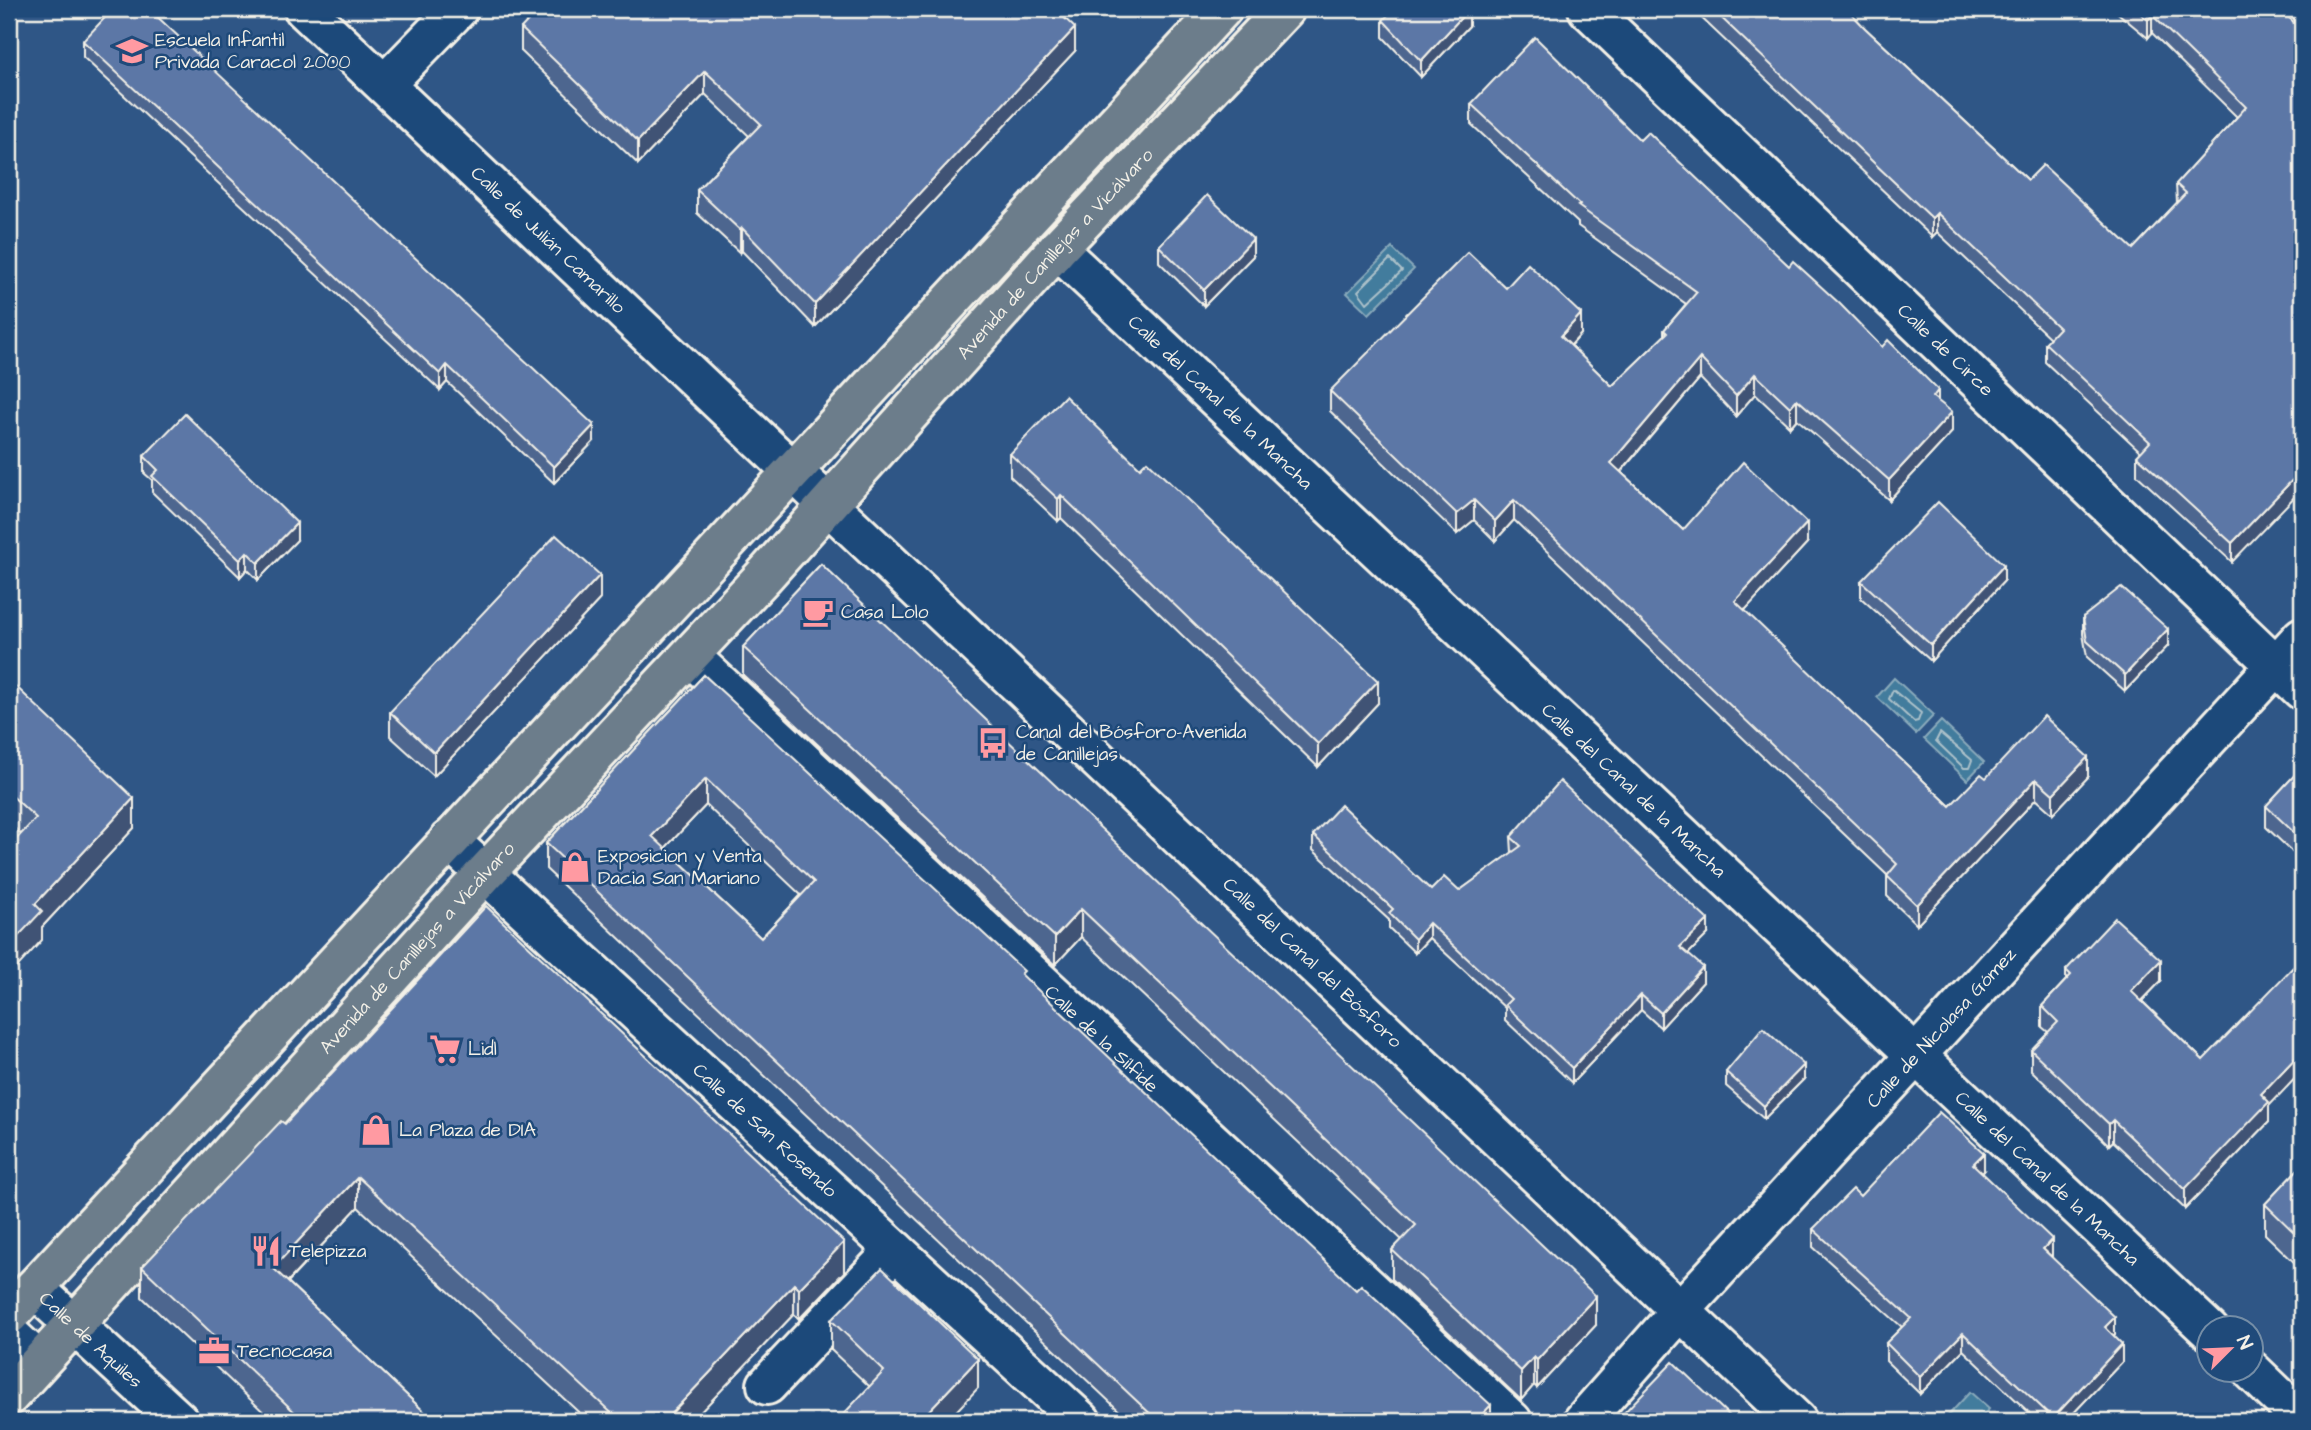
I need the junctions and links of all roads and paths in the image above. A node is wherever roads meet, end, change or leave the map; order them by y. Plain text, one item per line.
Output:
1 (304, 9) edge
2 (458, 9) edge
3 (1222, 9) edge
4 (1285, 9) edge
5 (1588, 9) edge
6 (385, 84) junction
7 (1057, 249) junction
8 (793, 468) junction
9 (829, 504) junction
10 (2302, 637) edge
11 (690, 656) junction
12 (2290, 678) edge
13 (449, 840) junction
14 (486, 872) junction
15 (1918, 1055) junction
16 (895, 1250) junction
17 (34, 1288) junction
18 (1679, 1312) junction
19 (9, 1315) edge
20 (2196, 1318) edge
21 (74, 1326) junction
22 (9, 1334) edge
23 (40, 1363) junction
24 (2266, 1384) edge
25 (767, 1385) dead end
26 (9, 1396) edge
27 (2302, 1419) edge
28 (179, 1421) edge
29 (1081, 1421) edge
30 (1512, 1421) edge
31 (1583, 1421) edge
32 (1797, 1421) edge

1 - 6 street, Calle de Julián Camarillo
2 - 6 street
3 - 8 main road
4 - 7 main road, Avenida de Canillejas a Vicálvaro
5 - 12 street, Calle de Circe
6 - 8 street, Calle de Julián Camarillo
7 - 9 main road, Avenida de Canillejas a Vicálvaro
7 - 15 street, Calle del Canal de la Mancha
8 - 9 street
8 - 13 main road
9 - 11 main road, Avenida de Canillejas a Vicálvaro
9 - 18 street, Calle del Canal del Bósforo
10 - 12 street, Calle de Nicolasa Gómez
11 - 14 main road, Avenida de Canillejas a Vicálvaro
11 - 30 street, Calle de la Sílfide
12 - 15 street, Calle de Nicolasa Gómez
13 - 14 street, Calle de San Rosendo
13 - 17 main road
14 - 16 street, Calle de San Rosendo
14 - 21 main road, Avenida de Canillejas a Vicálvaro
15 - 18 street, Calle de Nicolasa Gómez
15 - 20 street, Calle del Canal de la Mancha
16 - 25 street
16 - 29 street, Calle de San Rosendo
17 - 19 main road
17 - 21 street, Calle de Aquiles
18 - 31 street, Calle de Nicolasa Gómez
18 - 32 street, Calle del Canal del Bósforo
21 - 23 main road, Avenida de Canillejas a Vicálvaro
21 - 28 street, Calle de Aquiles
22 - 23 street
23 - 26 main road, Avenida de Canillejas a Vicálvaro
24 - 27 street

